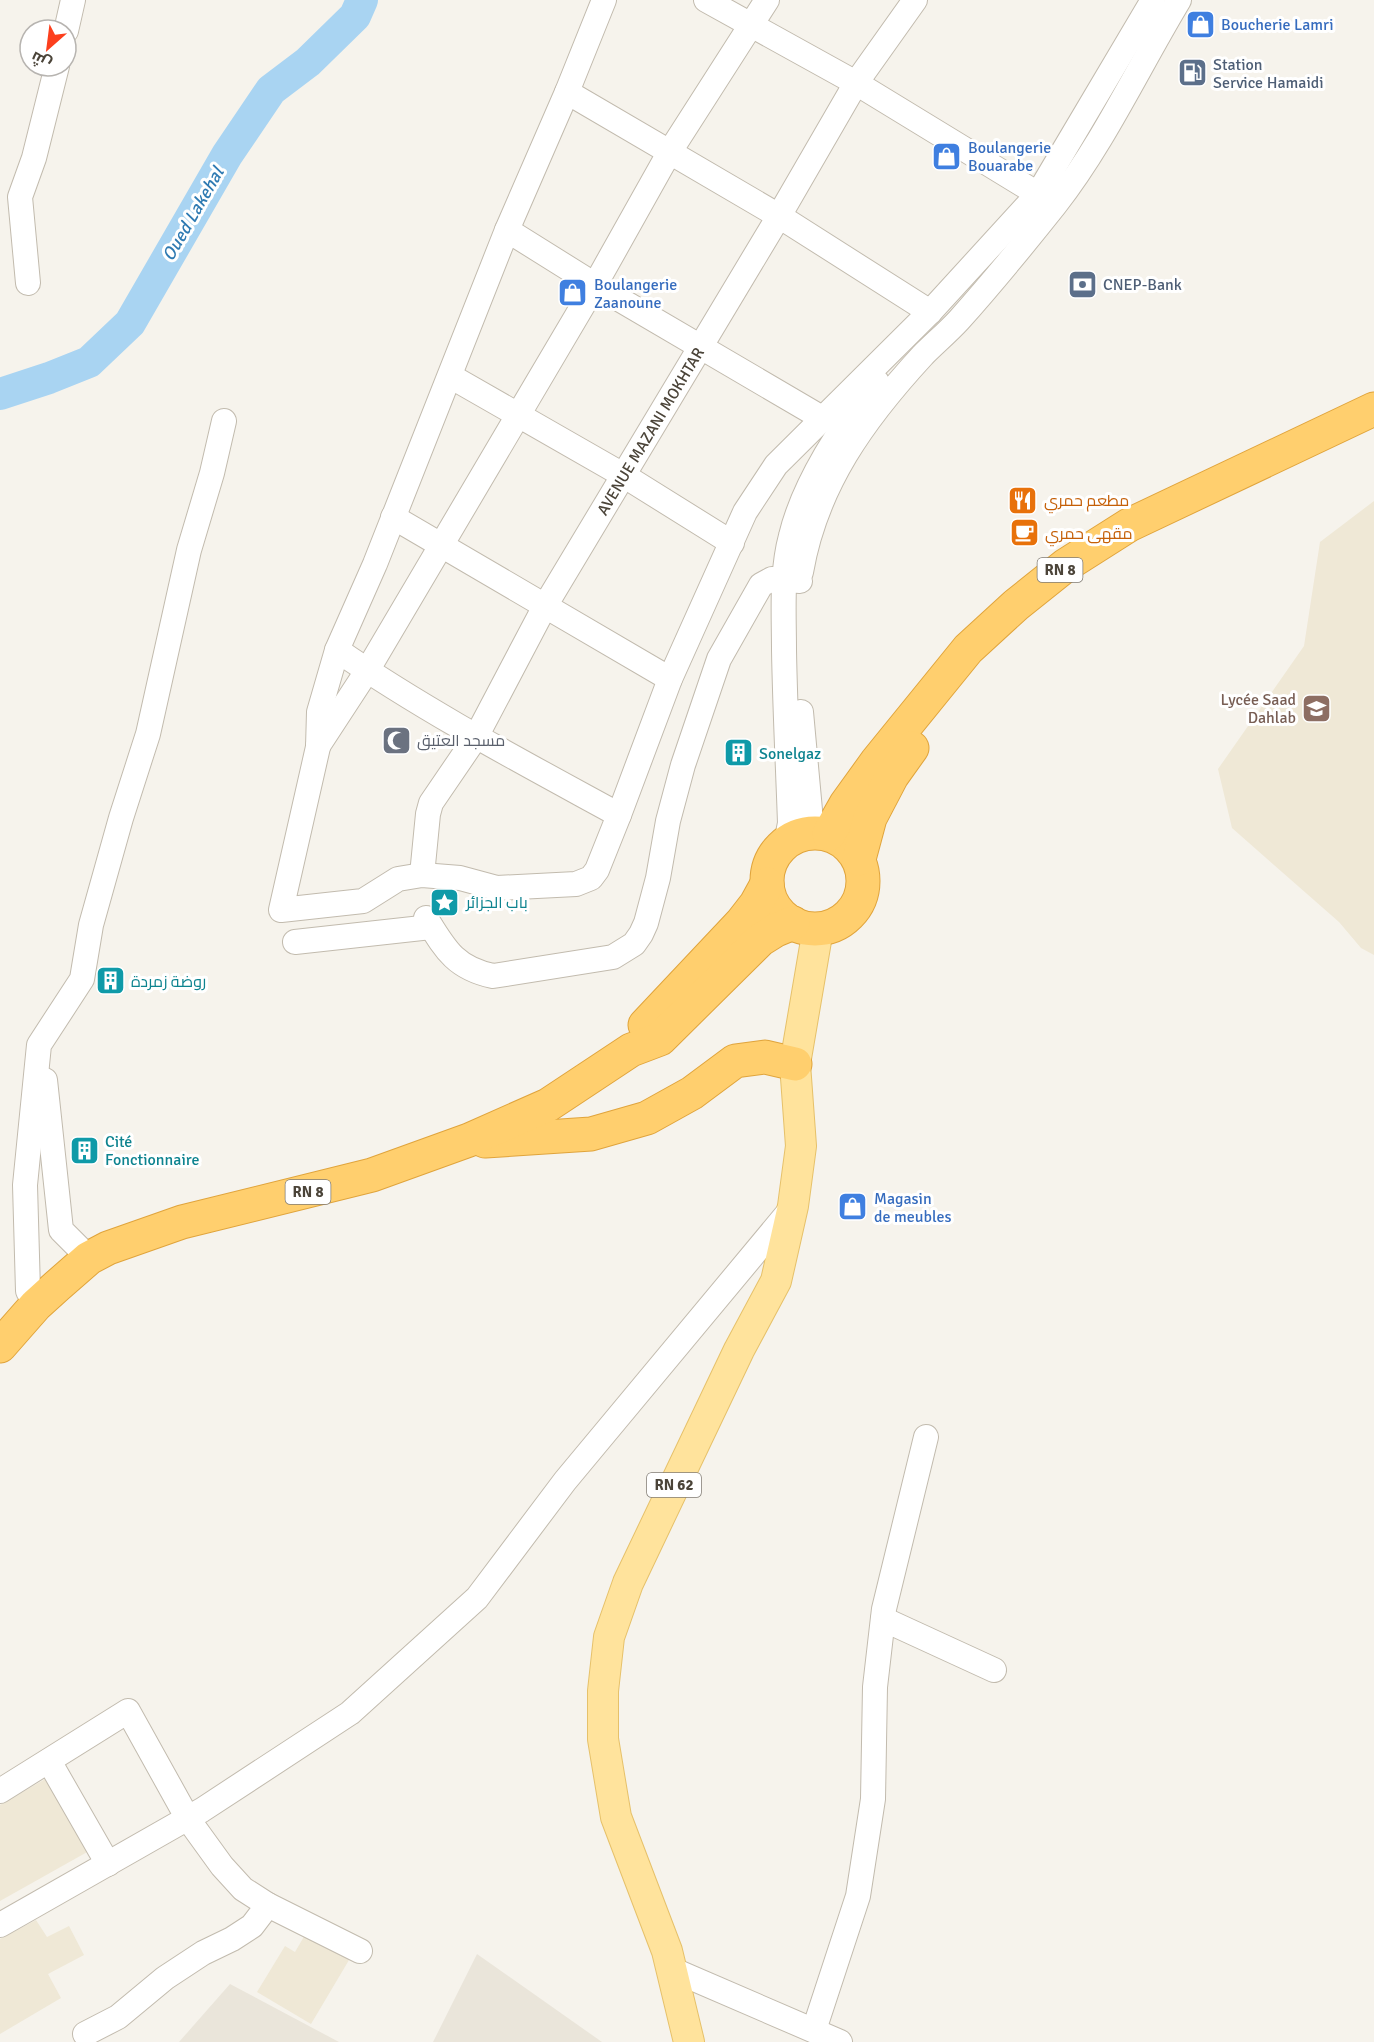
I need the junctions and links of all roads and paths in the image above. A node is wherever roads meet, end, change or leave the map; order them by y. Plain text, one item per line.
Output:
1 (73, 0) edge
2 (604, 0) edge
3 (706, 0) edge
4 (767, 0) edge
5 (915, 0) edge
6 (1153, 0) edge
7 (1179, 0) edge
8 (69, 18) edge
9 (750, 26) junction
10 (54, 78) edge
11 (856, 83) junction
12 (567, 92) junction
13 (669, 153) junction
14 (1047, 199) junction
15 (779, 216) junction
16 (507, 230) junction
17 (28, 283) dead end
18 (595, 285) junction
19 (930, 312) junction
20 (701, 348) junction
21 (450, 376) junction
22 (1374, 409) edge
23 (518, 416) junction
24 (822, 418) junction
25 (224, 421) dead end
26 (1374, 433) edge
27 (623, 475) junction
28 (393, 517) junction
29 (732, 543) junction
30 (441, 546) junction
31 (792, 579) junction
32 (545, 606) junction
33 (337, 650) junction
34 (367, 671) junction
35 (670, 679) junction
36 (476, 737) junction
37 (318, 747) junction
38 (619, 815) junction
39 (824, 833) junction
40 (786, 843) junction
41 (859, 859) junction
42 (422, 875) junction
43 (767, 884) junction
44 (806, 926) junction
45 (295, 942) dead end
46 (39, 1045) junction
47 (631, 1050) junction
48 (795, 1064) junction
49 (469, 1140) junction
50 (793, 1206) junction
51 (89, 1258) junction
52 (47, 1295) junction
53 (0, 1346) edge
54 (926, 1437) dead end
55 (883, 1619) junction
56 (993, 1670) dead end
57 (49, 1761) junction
58 (0, 1791) edge
59 (188, 1819) junction
60 (108, 1864) junction
61 (268, 1905) junction
62 (0, 1925) edge
63 (360, 1951) dead end
64 (671, 1969) junction
65 (814, 2030) junction
66 (85, 2034) dead end
67 (689, 2042) edge
68 (840, 2042) edge

1 - 8 street
2 - 12 street
3 - 9 street
4 - 9 street
5 - 11 street, AVENUE MAZANI MOKHTAR
6 - 14 street
7 - 14 street
9 - 11 street
9 - 13 street
10 - 17 street
11 - 14 street
11 - 15 street, AVENUE MAZANI MOKHTAR
12 - 13 street
12 - 16 street
13 - 15 street
13 - 18 street
14 - 19 street
14 - 31 street
15 - 19 street
15 - 20 street, AVENUE MAZANI MOKHTAR
16 - 18 street
16 - 21 street
18 - 20 street
18 - 23 street
19 - 24 street
20 - 24 street
20 - 27 street, AVENUE MAZANI MOKHTAR
21 - 23 street
21 - 28 street
22 - 39 highway, RN 8
23 - 27 street
23 - 30 street
24 - 29 street
25 - 46 street
26 - 41 highway, RN 8
27 - 29 street
27 - 32 street, AVENUE MAZANI MOKHTAR
28 - 30 street
28 - 33 street
29 - 35 street
30 - 32 street
30 - 34 street
31 - 39 street
31 - 40 street
31 - 45 street
32 - 35 street
32 - 36 street, AVENUE MAZANI MOKHTAR
33 - 34 street
33 - 37 street
34 - 36 street
34 - 37 street
35 - 38 street
36 - 38 street
36 - 42 street, AVENUE MAZANI MOKHTAR
37 - 42 street
38 - 42 street
39 - 40 highway
39 - 41 highway
40 - 43 highway
41 - 44 highway
43 - 44 highway
43 - 47 highway, RN 8
44 - 47 highway, RN 8
44 - 48 main road, RN 62
46 - 51 street
46 - 52 street
47 - 49 highway, RN 8
48 - 49 highway
48 - 50 main road, RN 62
49 - 51 highway, RN 8
50 - 59 street
50 - 64 main road, RN 62
51 - 52 highway, RN 8
52 - 53 highway, RN 8
54 - 55 street
55 - 56 street
55 - 65 street
57 - 58 street
57 - 59 street
57 - 60 street
59 - 60 street
59 - 61 street
60 - 62 street
61 - 63 street
61 - 66 street
64 - 65 street
64 - 67 main road, RN 62
65 - 68 street

